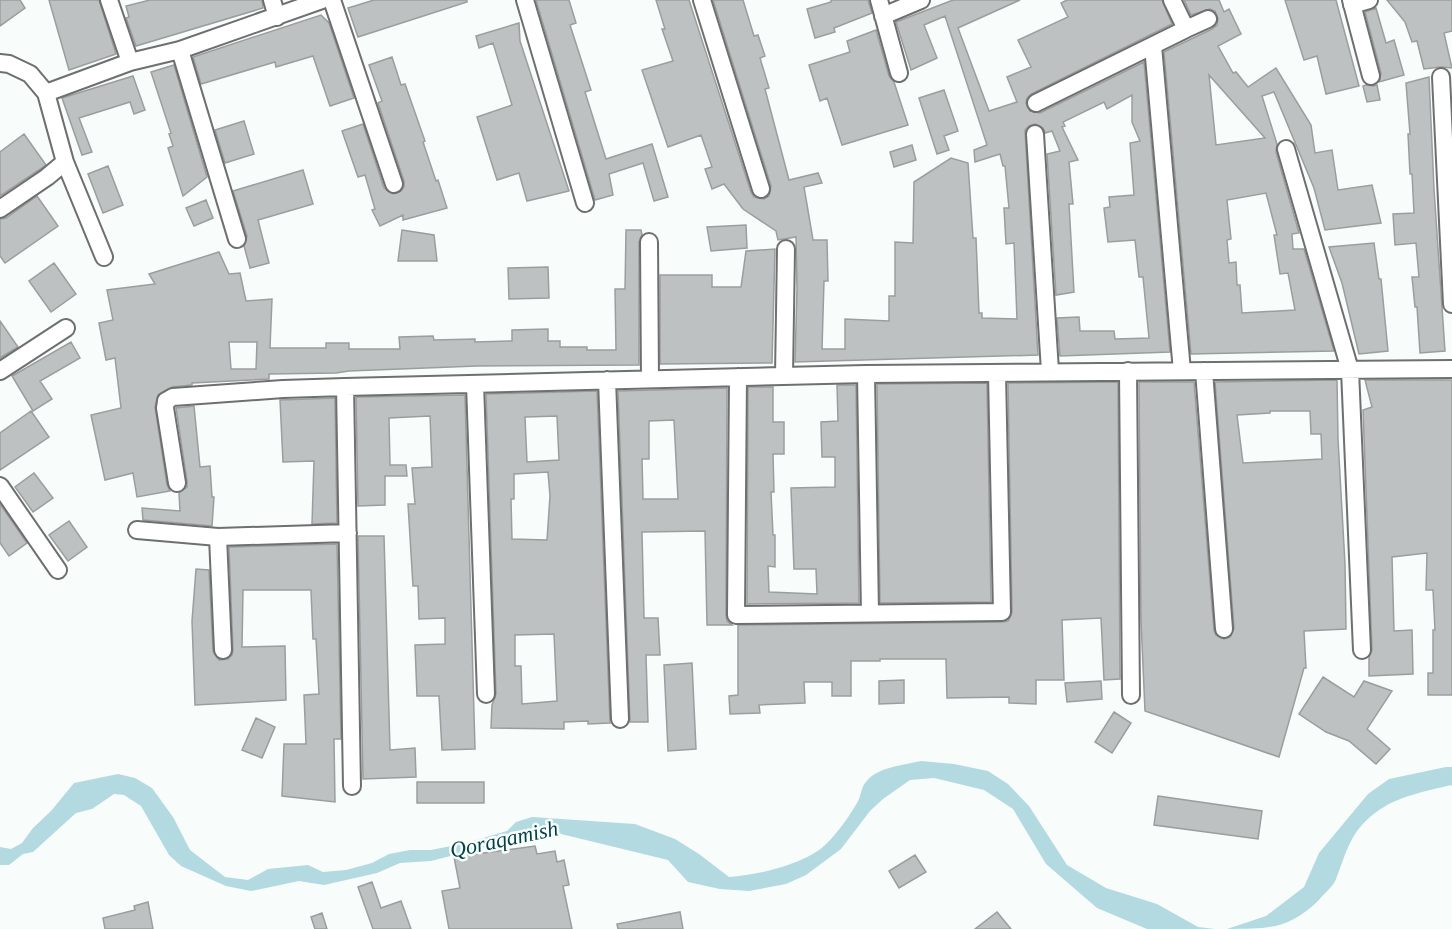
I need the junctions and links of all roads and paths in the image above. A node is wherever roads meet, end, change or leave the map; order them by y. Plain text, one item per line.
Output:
1 (109, 0) edge
2 (272, 0) edge
3 (322, 0) edge
4 (332, 0) edge
5 (525, 0) edge
6 (702, 0) edge
7 (921, 0) edge
8 (1172, 0) edge
9 (1370, 0) edge
10 (1352, 2) edge
11 (881, 8) edge
12 (277, 17) junction
13 (1208, 19) dead end
14 (1186, 28) junction
15 (1153, 46) junction
16 (180, 50) junction
17 (130, 62) junction
18 (0, 63) edge
19 (899, 73) dead end
20 (1371, 76) dead end
21 (1441, 77) dead end
22 (46, 93) junction
23 (1036, 103) dead end
24 (1035, 134) dead end
25 (1287, 149) dead end
26 (65, 162) junction
27 (394, 184) dead end
28 (761, 189) dead end
29 (585, 203) dead end
30 (0, 209) edge
31 (237, 239) dead end
32 (649, 242) dead end
33 (786, 249) dead end
34 (104, 257) dead end
35 (1452, 304) edge
36 (66, 328) dead end
37 (1452, 369) edge
38 (1350, 370) junction
39 (0, 371) edge
40 (1050, 371) junction
41 (1128, 371) junction
42 (1182, 371) junction
43 (1204, 371) junction
44 (866, 374) junction
45 (997, 374) junction
46 (784, 376) junction
47 (738, 377) junction
48 (650, 379) junction
49 (607, 381) junction
50 (475, 384) junction
51 (345, 387) junction
52 (177, 483) dead end
53 (0, 486) edge
54 (137, 530) dead end
55 (348, 533) junction
56 (218, 537) junction
57 (58, 570) dead end
58 (870, 613) junction
59 (1224, 629) dead end
60 (222, 650) dead end
61 (1362, 650) dead end
62 (486, 694) dead end
63 (1131, 694) dead end
64 (620, 718) dead end
65 (352, 786) dead end

1 - 17 street
2 - 12 street
3 - 12 street
4 - 27 street
5 - 29 street
6 - 28 street
7 - 11 street
8 - 14 street
9 - 10 street
10 - 20 street
11 - 19 street
12 - 16 street
13 - 14 street
14 - 15 street
15 - 23 street
15 - 42 street
16 - 17 street
16 - 31 street
17 - 22 street
18 - 22 street
21 - 35 street
22 - 26 street
24 - 40 street
25 - 38 street
26 - 30 street
26 - 34 street
32 - 48 street
33 - 46 street
36 - 39 street
37 - 38 street
38 - 43 street
38 - 61 street
40 - 41 street
40 - 45 street
41 - 42 street
41 - 63 street
42 - 43 street
43 - 59 street
44 - 45 street
44 - 46 street
44 - 58 street
45 - 58 street
46 - 47 street
47 - 48 street
47 - 58 street
48 - 49 street
49 - 50 street
49 - 64 street
50 - 51 street
50 - 62 street
51 - 52 street
51 - 55 street
53 - 57 street
54 - 56 street
55 - 56 street
55 - 65 street
56 - 60 street

